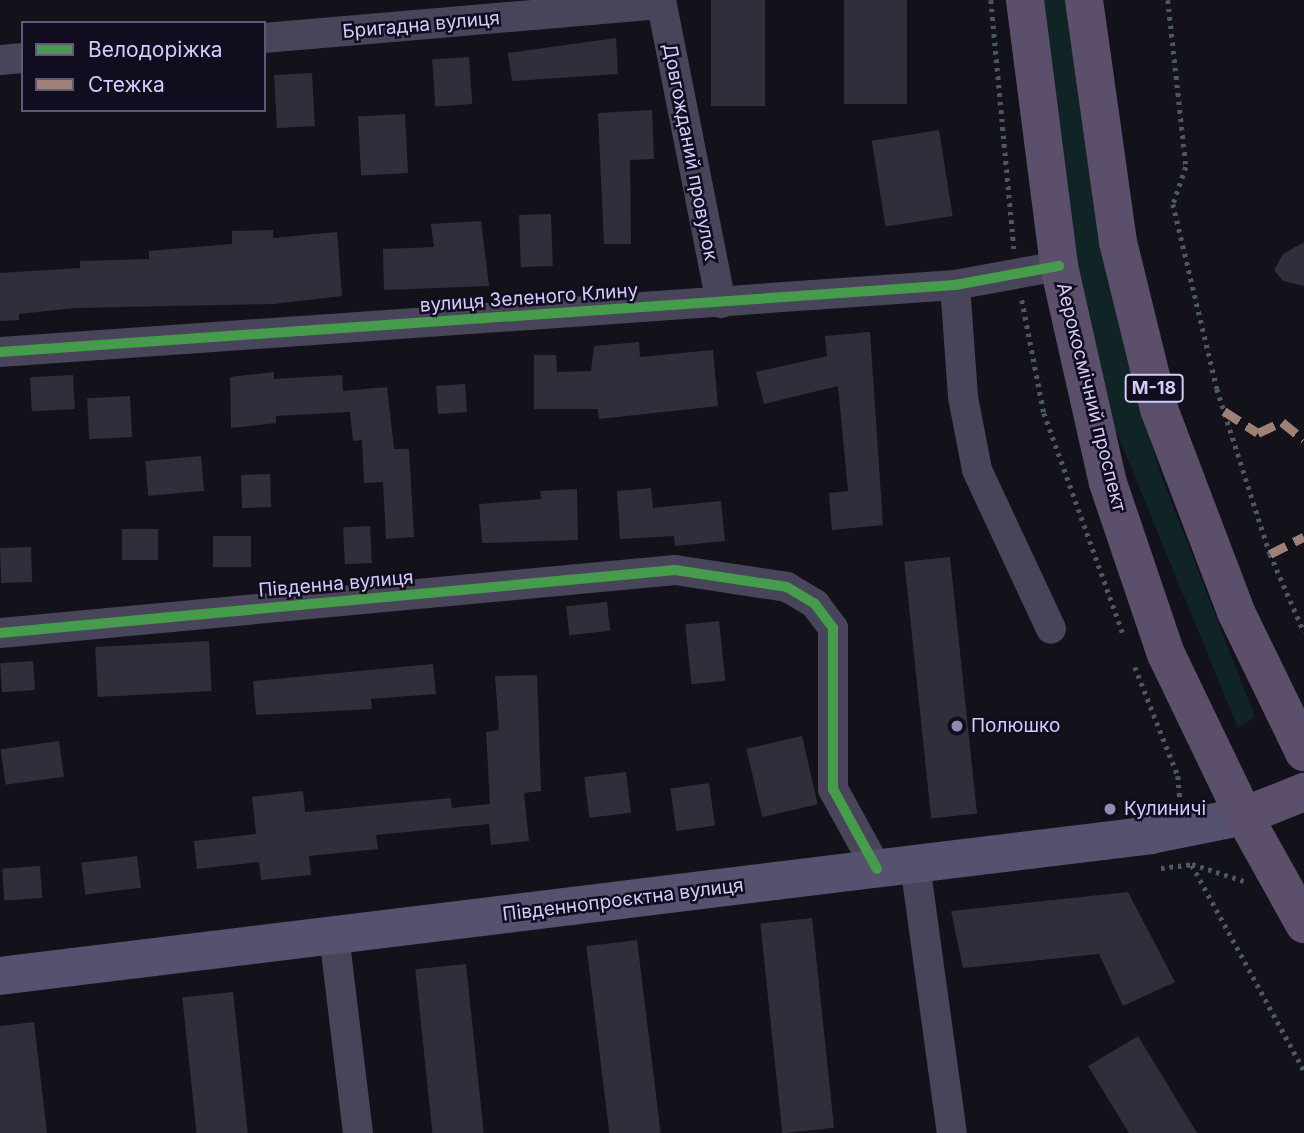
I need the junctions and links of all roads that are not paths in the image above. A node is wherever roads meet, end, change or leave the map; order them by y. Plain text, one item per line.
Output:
1 (1025, 0) edge
2 (1084, 0) edge
3 (661, 2) edge
4 (266, 38) edge
5 (21, 58) edge
6 (0, 60) edge
7 (1059, 266) junction
8 (955, 285) junction
9 (720, 303) junction
10 (0, 352) edge
11 (1051, 629) dead end
12 (0, 633) edge
13 (1304, 752) edge
14 (1304, 792) edge
15 (1244, 816) junction
16 (915, 864) junction
17 (877, 869) junction
18 (1304, 924) edge
19 (334, 935) junction
20 (0, 976) edge
21 (358, 1133) edge
22 (952, 1133) edge

1 - 7 main road, Аерокосмічний проспект
2 - 13 main road, М-18
3 - 4 street, Бригадна вулиця
3 - 9 street, Довгожданий провулок
5 - 6 street
7 - 8 street, вулиця Зеленого Клину
7 - 15 main road, Аерокосмічний проспект
8 - 9 street, вулиця Зеленого Клину
8 - 11 street
9 - 10 street, вулиця Зеленого Клину
12 - 17 street, Південна вулиця
14 - 15 main road
15 - 16 main road, Південнопроєктна вулиця
15 - 18 main road, Аерокосмічний проспект
16 - 17 main road, Південнопроєктна вулиця
16 - 22 street
17 - 19 main road, Південнопроєктна вулиця
19 - 20 main road, Південнопроєктна вулиця
19 - 21 street

